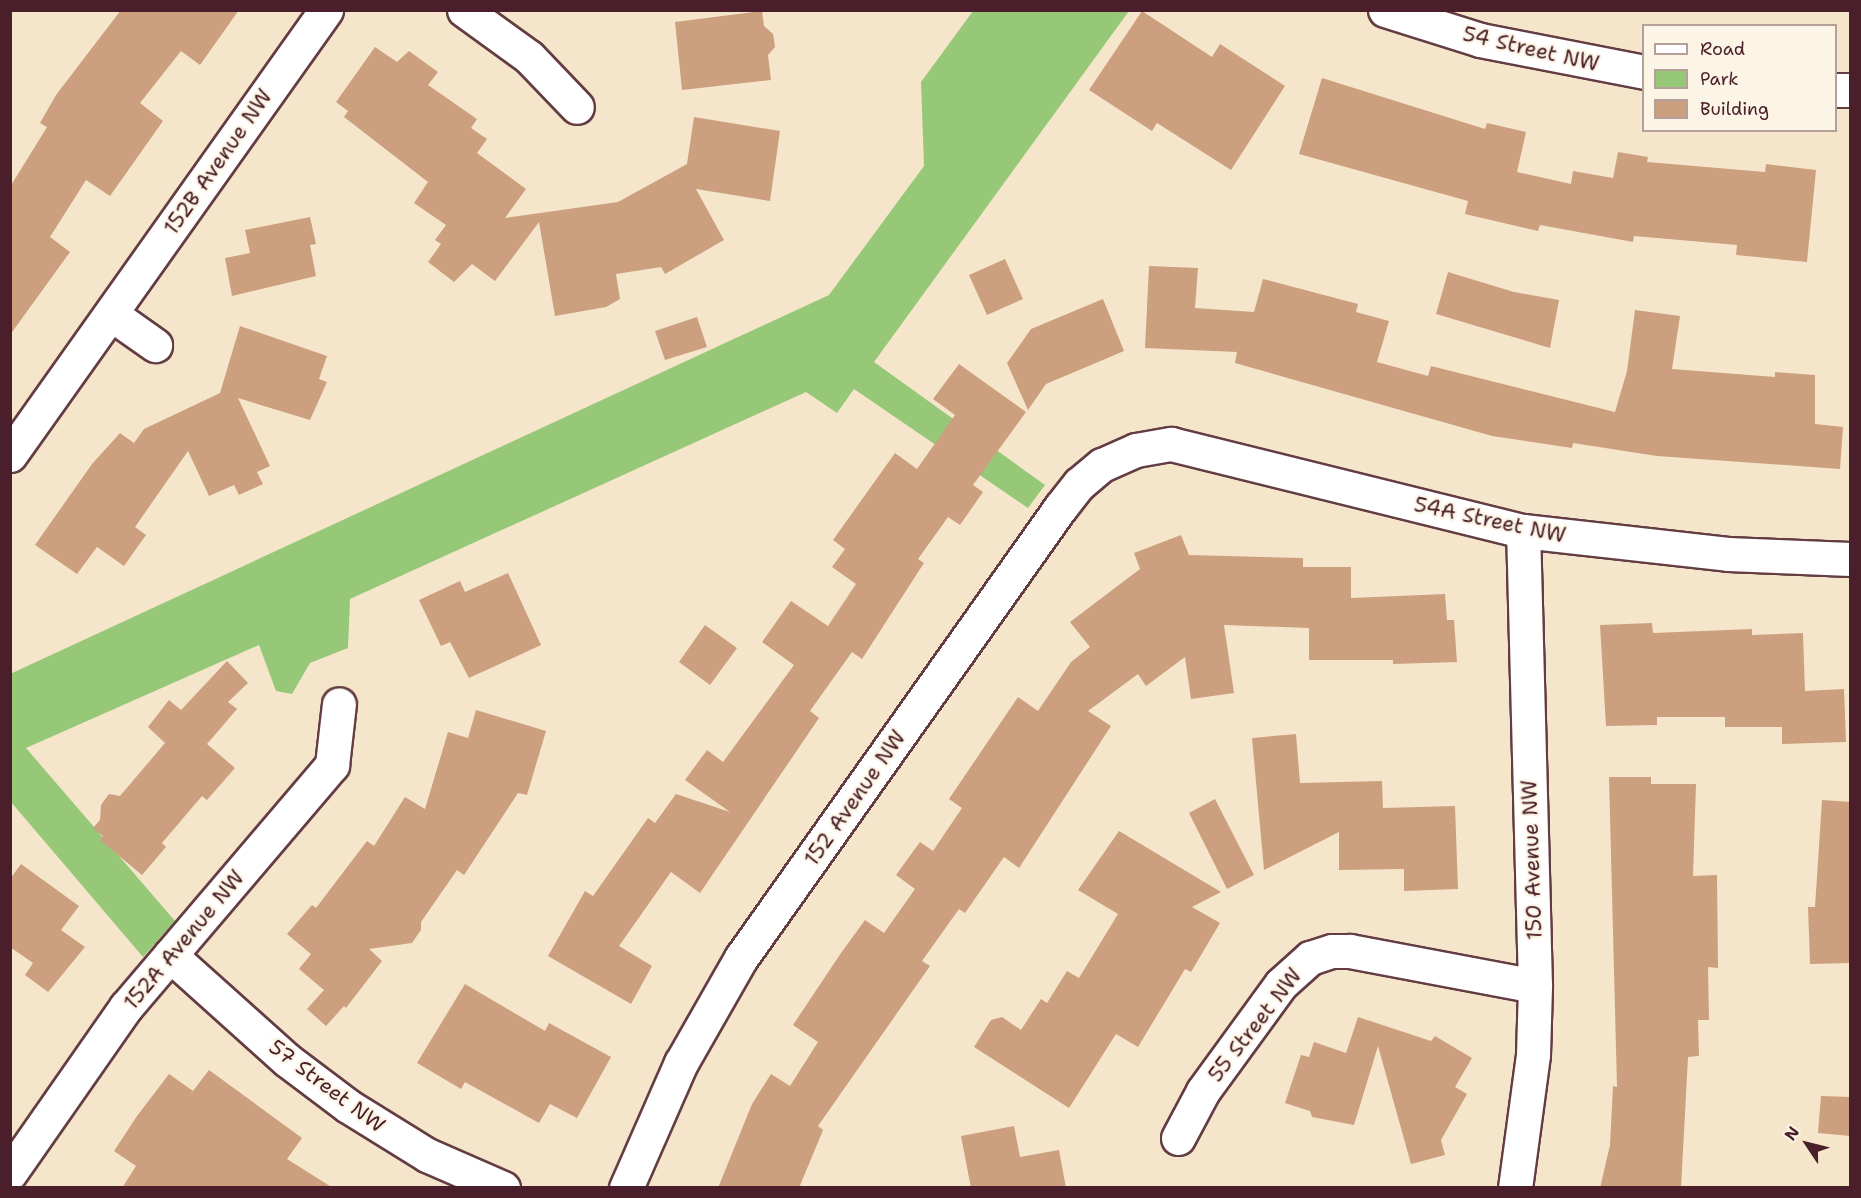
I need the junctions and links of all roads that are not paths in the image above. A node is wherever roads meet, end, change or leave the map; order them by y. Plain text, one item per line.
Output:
1 (326, 10) edge
2 (464, 10) edge
3 (1385, 10) edge
4 (1642, 72) edge
5 (578, 107) dead end
6 (111, 314) junction
7 (155, 345) dead end
8 (1136, 450) joint
9 (10, 455) edge
10 (1522, 531) junction
11 (1851, 559) edge
12 (339, 704) dead end
13 (170, 956) junction
14 (1535, 986) junction
15 (1178, 1138) dead end
16 (10, 1173) edge
17 (503, 1188) edge
18 (627, 1188) edge
19 (1515, 1188) edge

1 - 6 street, 152B Avenue NW
2 - 5 street
3 - 4 street, 54 Street NW
6 - 7 street
6 - 9 street, 152B Avenue NW
8 - 10 street, 54A Street NW
8 - 18 street, 152 Avenue NW
10 - 11 street, 54A Street NW
10 - 14 street, 150 Avenue NW
12 - 13 street, 152A Avenue NW
13 - 16 street, 152A Avenue NW
13 - 17 street, 57 Street NW
14 - 15 street, 55 Street NW
14 - 19 street, 150 Avenue NW

